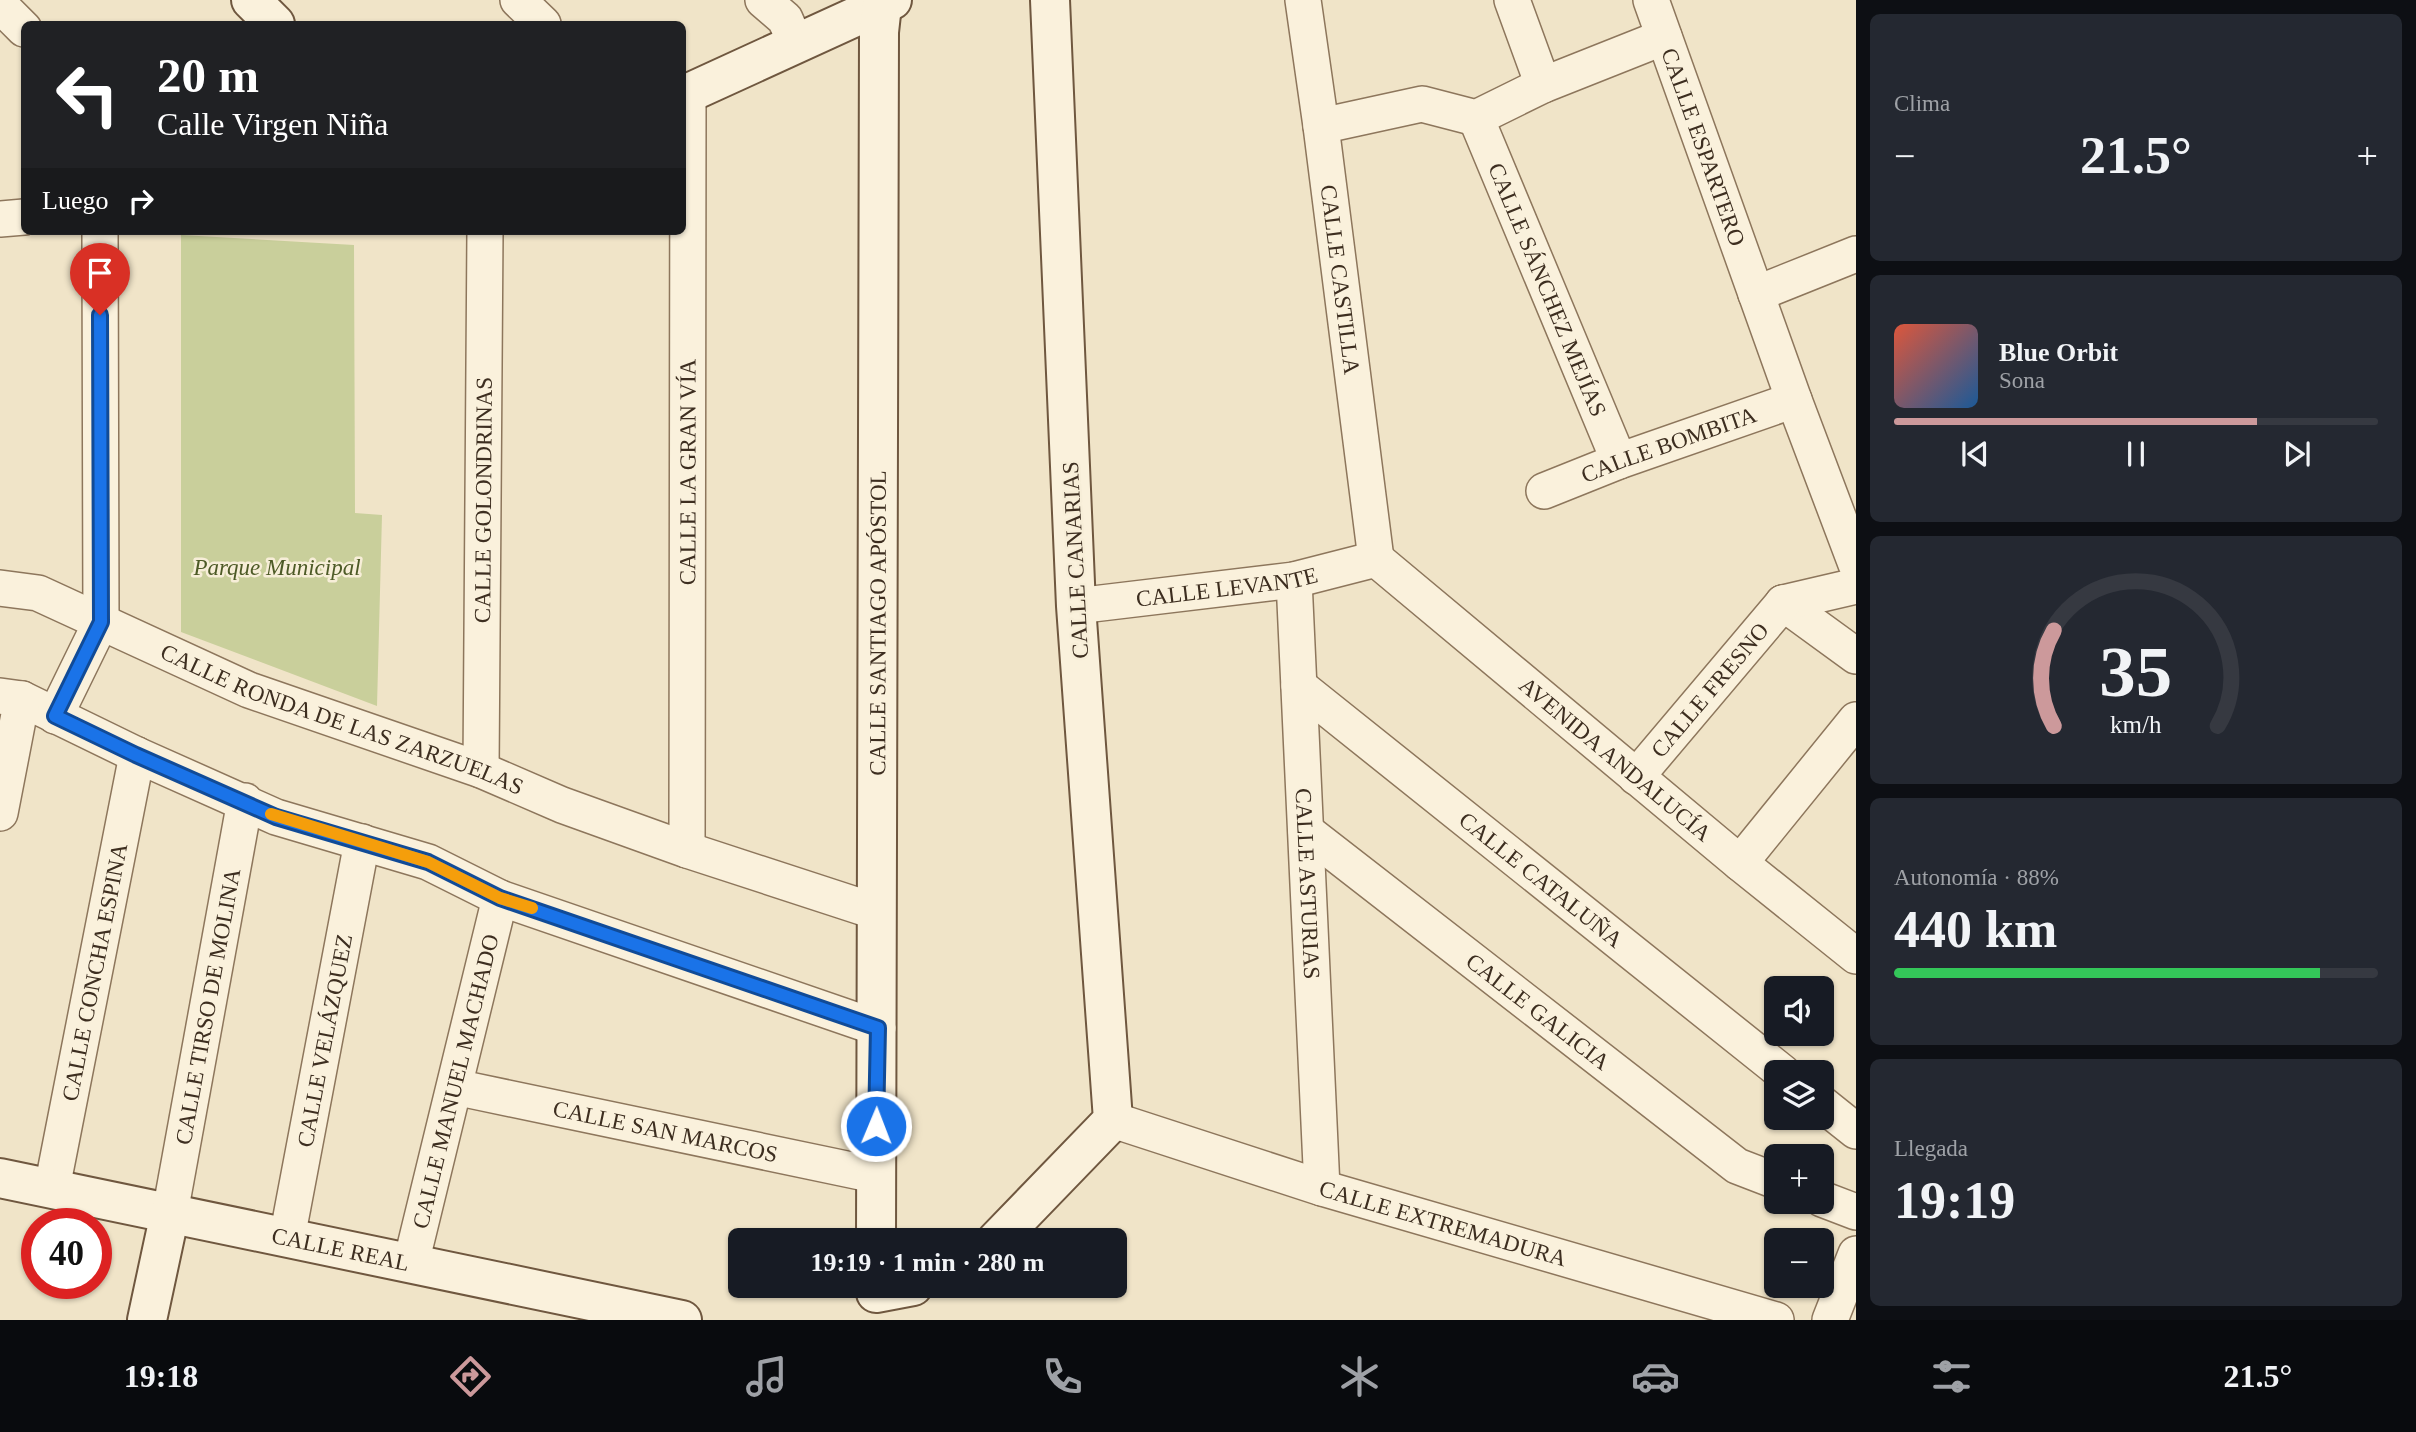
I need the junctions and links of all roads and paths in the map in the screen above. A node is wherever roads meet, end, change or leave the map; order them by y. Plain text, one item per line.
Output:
1 (251, 0) edge
2 (518, 0) edge
3 (763, 0) edge
4 (1050, 0) edge
5 (1303, 0) edge
6 (1512, 0) edge
7 (1651, 0) edge
8 (885, 2) edge
9 (0, 5) edge
10 (272, 21) edge
11 (540, 21) edge
12 (21, 27) edge
13 (1664, 37) junction
14 (796, 44) junction
15 (1544, 85) junction
16 (686, 95) edge
17 (1476, 118) junction
18 (1321, 126) junction
19 (21, 217) edge
20 (0, 219) edge
21 (100, 235) edge
22 (485, 235) edge
23 (685, 235) edge
24 (1856, 254) edge
25 (1756, 294) junction
26 (1794, 400) junction
27 (1619, 461) junction
28 (1544, 491) dead end
29 (1376, 559) junction
30 (1856, 564) edge
31 (1294, 580) junction
32 (1856, 586) edge
33 (0, 588) edge
34 (1783, 603) junction
35 (1076, 606) junction
36 (101, 622) junction
37 (1856, 656) edge
38 (1299, 686) junction
39 (11, 698) edge
40 (55, 716) junction
41 (1856, 720) edge
42 (136, 755) junction
43 (481, 770) junction
44 (1636, 777) junction
45 (245, 802) junction
46 (0, 813) edge
47 (1306, 831) junction
48 (362, 842) junction
49 (687, 850) junction
50 (1740, 863) junction
51 (500, 898) junction
52 (877, 912) junction
53 (1855, 954) edge
54 (878, 1028) junction
55 (1767, 1060) edge
56 (454, 1087) junction
57 (1834, 1114) edge
58 (1113, 1119) junction
59 (1856, 1131) edge
60 (876, 1175) junction
61 (1764, 1176) edge
62 (0, 1178) edge
63 (52, 1188) junction
64 (1322, 1188) junction
65 (1834, 1204) edge
66 (1856, 1212) edge
67 (170, 1213) junction
68 (876, 1228) edge
69 (1008, 1228) edge
70 (288, 1238) junction
71 (1856, 1254) edge
72 (411, 1263) junction
73 (147, 1320) edge
74 (682, 1320) edge
75 (1776, 1320) edge
76 (1830, 1320) edge

1 - 10 street
2 - 11 street
3 - 14 street
4 - 35 street, CALLE CANARIAS
5 - 18 street, CALLE CASTILLA
6 - 15 street
7 - 13 street, CALLE ESPARTERO
8 - 14 street
8 - 52 street, CALLE SANTIAGO APÓSTOL
9 - 12 street
13 - 15 street
13 - 25 street, CALLE ESPARTERO
14 - 16 street
15 - 17 street
17 - 18 street
17 - 27 street, CALLE SÁNCHEZ MEJÍAS
18 - 29 street, CALLE CASTILLA
19 - 20 street
21 - 36 street
22 - 43 street, CALLE GOLONDRINAS
23 - 49 street, CALLE LA GRAN VÍA
24 - 25 street
25 - 26 street, CALLE ESPARTERO
26 - 27 street, CALLE BOMBITA
26 - 30 street, CALLE ESPARTERO
27 - 28 street, CALLE BOMBITA
29 - 31 street, CALLE LEVANTE
29 - 44 street, AVENIDA ANDALUCÍA
31 - 35 street, CALLE LEVANTE
31 - 38 street, CALLE ASTURIAS
32 - 34 street
33 - 36 street, CALLE RONDA DE LAS ZARZUELAS
34 - 37 street
34 - 44 street, CALLE FRESNO
35 - 58 street, CALLE CANARIAS
36 - 40 street
36 - 43 street, CALLE RONDA DE LAS ZARZUELAS
38 - 47 street, CALLE ASTURIAS
38 - 55 street, CALLE CATALUÑA
39 - 40 street
39 - 46 street
40 - 42 street
41 - 50 street
42 - 45 street
42 - 63 street, CALLE CONCHA ESPINA
43 - 49 street, CALLE RONDA DE LAS ZARZUELAS
44 - 50 street, AVENIDA ANDALUCÍA
45 - 48 street
45 - 67 street, CALLE TIRSO DE MOLINA
47 - 61 street, CALLE GALICIA
47 - 64 street, CALLE ASTURIAS
48 - 51 street
48 - 70 street, CALLE VELÁZQUEZ
49 - 52 street, CALLE RONDA DE LAS ZARZUELAS
50 - 53 street, AVENIDA ANDALUCÍA
51 - 54 street
51 - 56 street, CALLE MANUEL MACHADO
52 - 54 street, CALLE SANTIAGO APÓSTOL
54 - 60 street, CALLE SANTIAGO APÓSTOL
56 - 60 street, CALLE SAN MARCOS
56 - 72 street, CALLE MANUEL MACHADO
57 - 59 street
58 - 64 street, CALLE EXTREMADURA
58 - 69 street
60 - 68 street, CALLE SANTIAGO APÓSTOL
62 - 63 street, CALLE REAL
63 - 67 street, CALLE REAL
64 - 75 street, CALLE EXTREMADURA
65 - 66 street
67 - 70 street, CALLE REAL
67 - 73 street
70 - 72 street, CALLE REAL
71 - 76 street
72 - 74 street, CALLE REAL

